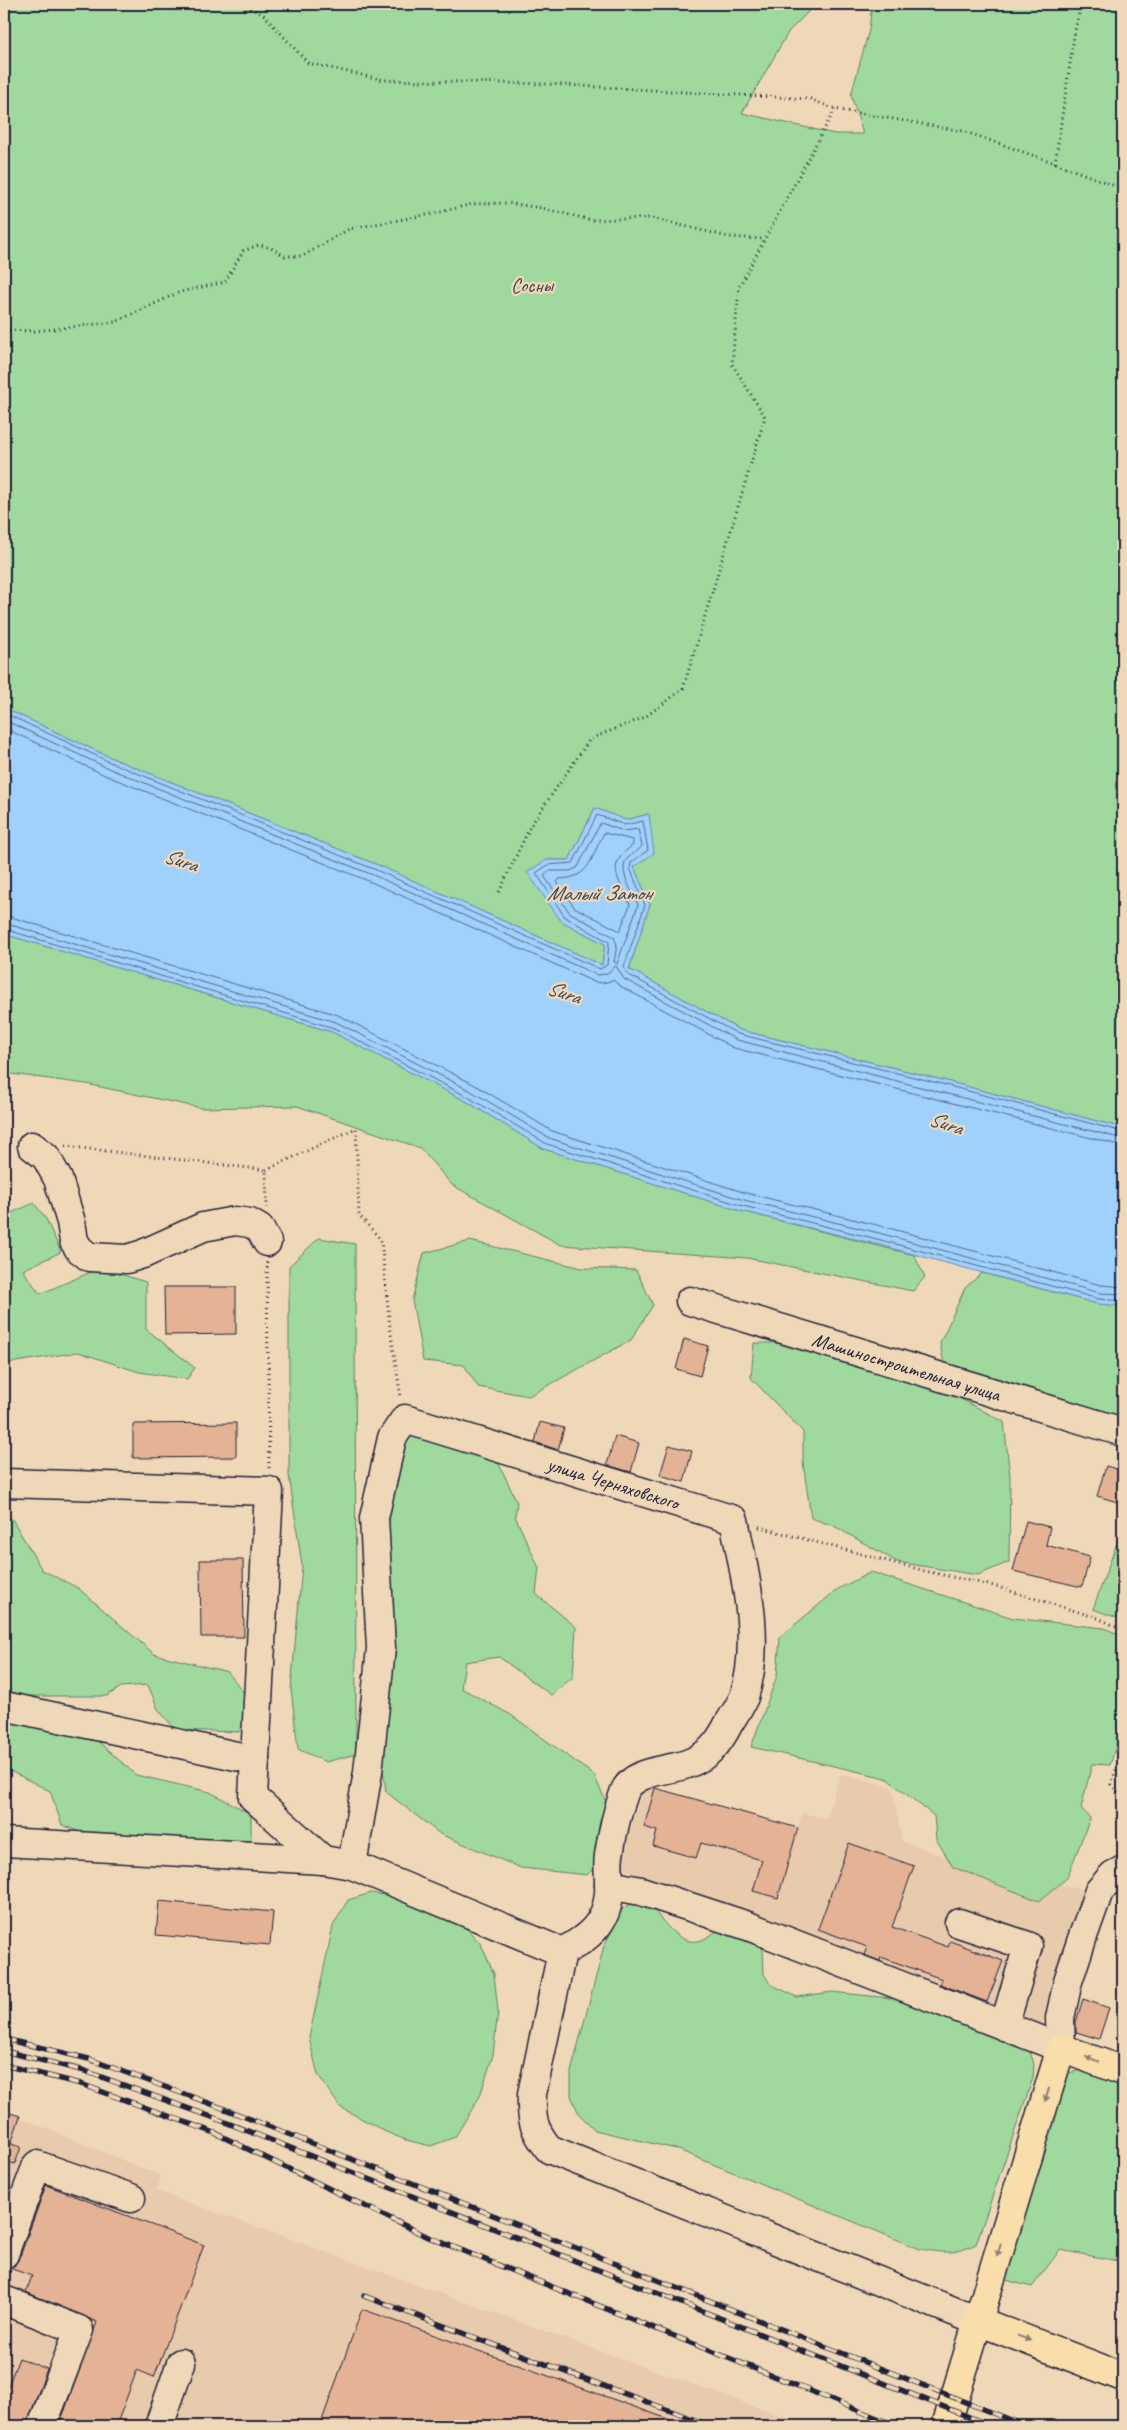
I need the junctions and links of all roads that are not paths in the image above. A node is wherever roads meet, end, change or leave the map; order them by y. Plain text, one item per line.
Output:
1 (32, 1146) dead end
2 (267, 1242) dead end
3 (690, 1301) dead end
4 (1123, 1432) edge
5 (4, 1483) edge
6 (4, 1706) edge
7 (255, 1760) junction
8 (4, 1842) edge
9 (323, 1860) junction
10 (352, 1865) junction
11 (1123, 1870) edge
12 (609, 1885) junction
13 (959, 1923) dead end
14 (562, 1952) junction
15 (1004, 2026) junction
16 (1061, 2048) junction
17 (1123, 2071) edge
18 (131, 2198) dead end
19 (10, 2221) edge
20 (4, 2254) edge
21 (4, 2300) edge
22 (978, 2321) junction
23 (181, 2363) dead end
24 (1123, 2377) edge
25 (42, 2426) edge
26 (159, 2426) edge
27 (946, 2426) edge

1 - 2 street
3 - 4 street, Машиностроительная улица
5 - 7 street
6 - 7 street
7 - 9 street
8 - 9 street
9 - 10 street
10 - 12 street, улица Черняховского
10 - 14 street
11 - 16 street
12 - 14 street
12 - 15 street
13 - 15 street
14 - 22 street
15 - 16 street
17 -> 16 main road
16 -> 22 main road
18 - 19 street
19 - 20 street
21 - 25 street
22 -> 24 main road
22 - 27 main road
23 - 26 street

